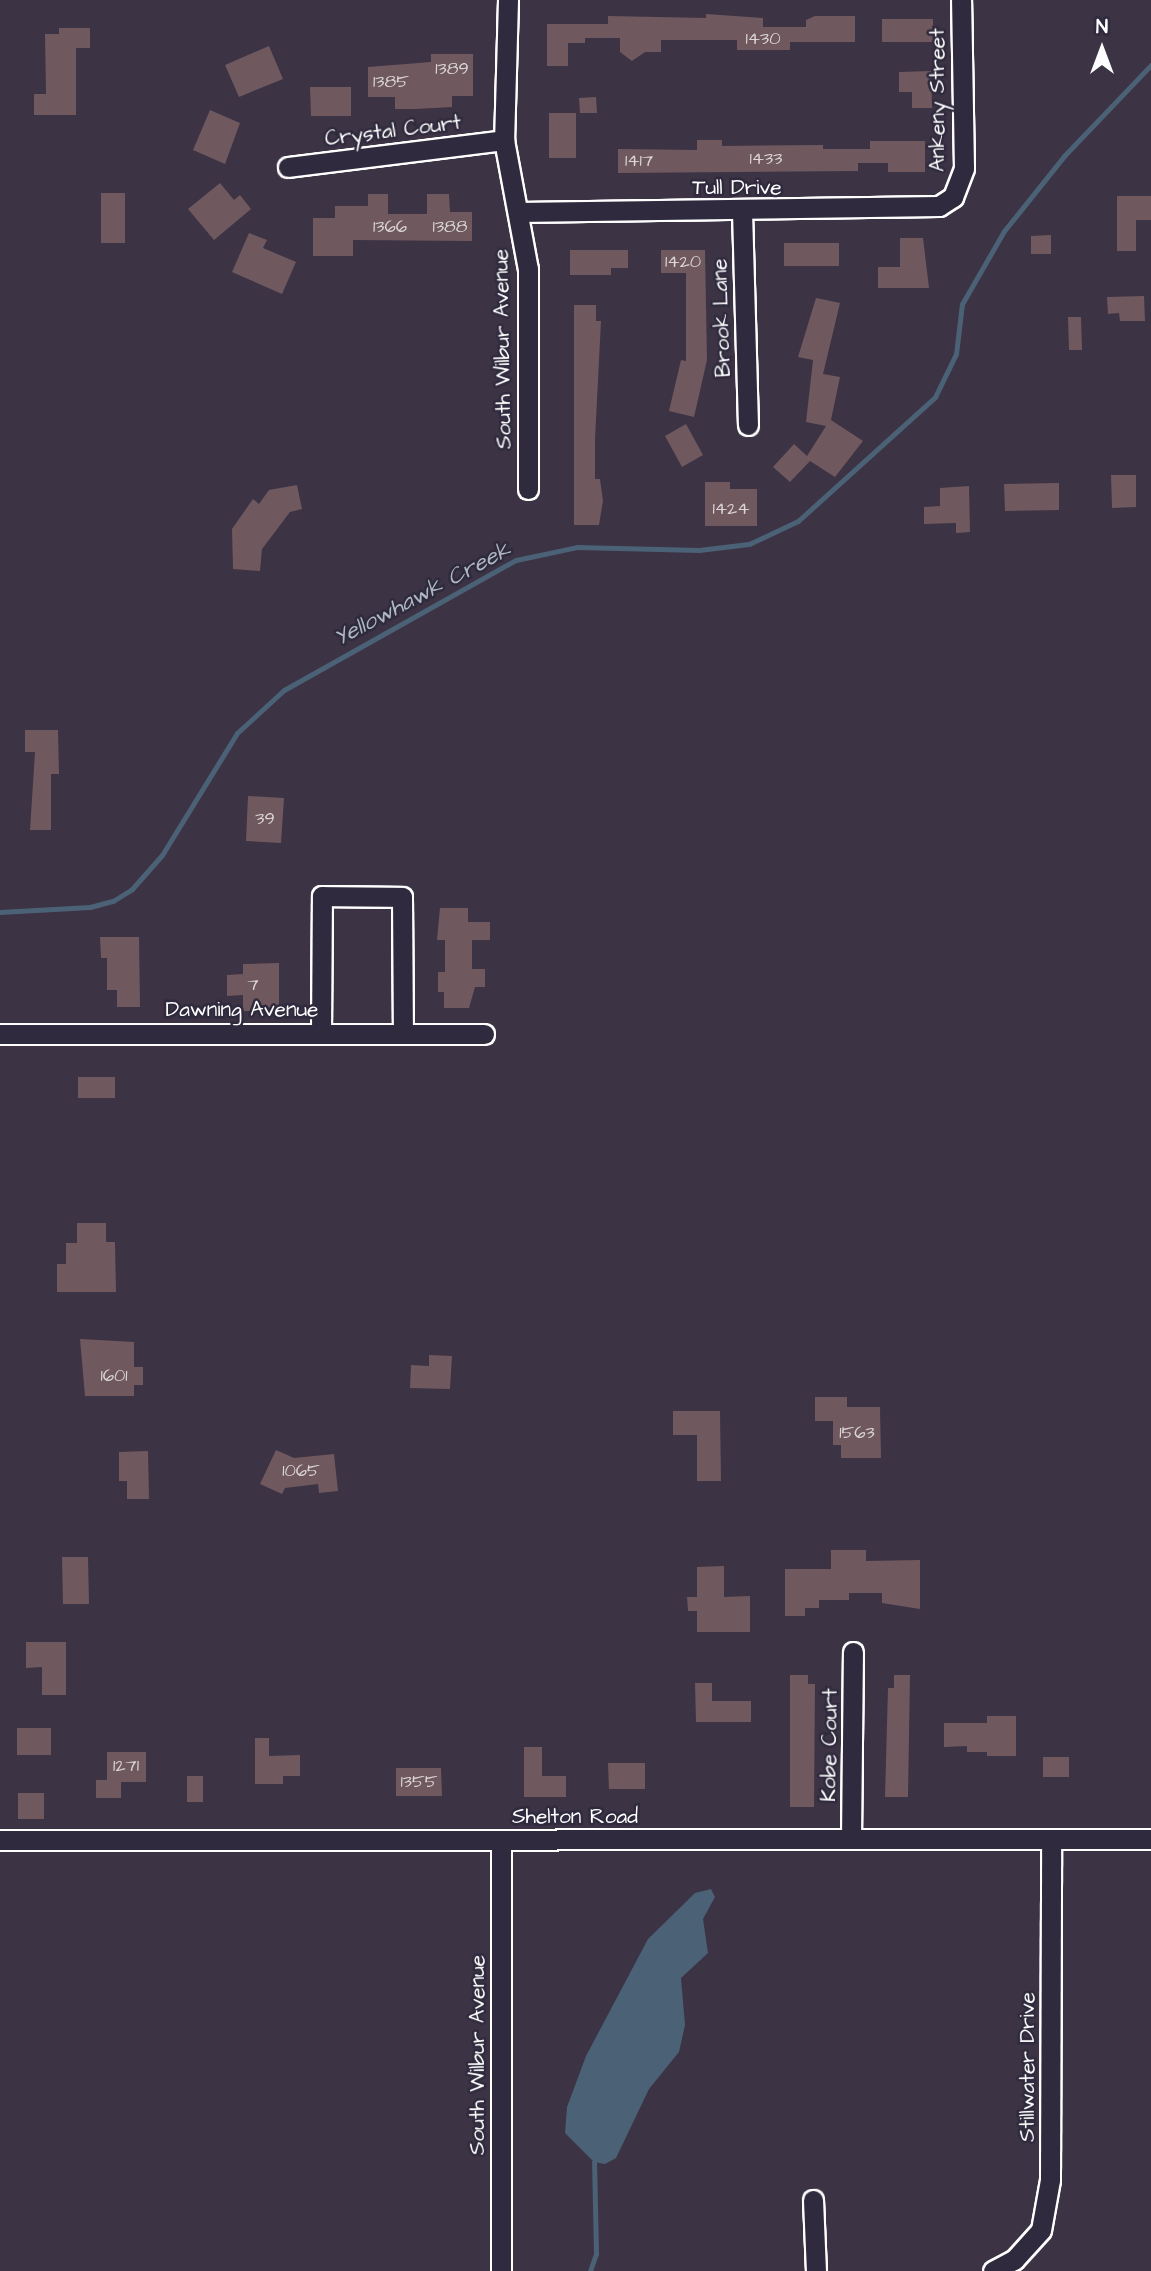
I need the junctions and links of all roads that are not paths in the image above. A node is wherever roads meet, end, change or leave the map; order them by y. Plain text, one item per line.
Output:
1 (508, 0) edge
2 (961, 0) edge
3 (504, 140) junction
4 (288, 167) dead end
5 (953, 197) joint
6 (742, 211) junction
7 (518, 212) junction
8 (748, 425) dead end
9 (528, 489) dead end
10 (403, 1031) junction
11 (321, 1032) junction
12 (0, 1034) edge
13 (484, 1034) dead end
14 (853, 1652) dead end
15 (851, 1839) junction
16 (1051, 1839) junction
17 (1151, 1839) edge
18 (0, 1840) edge
19 (501, 1840) junction
20 (813, 2200) dead end
21 (501, 2271) edge
22 (816, 2271) edge
23 (993, 2271) edge

1 - 3 street, South Wilbur Avenue
2 - 5 street, Ankeny Street
3 - 4 street, Crystal Court
3 - 7 street, South Wilbur Avenue
5 - 6 street, Tull Drive
6 - 7 street, Tull Drive
6 - 8 street, Brook Lane
7 - 9 street, South Wilbur Avenue
10 - 11 street, Dawning Avenue
10 - 11 street
10 - 13 street, Dawning Avenue
11 - 12 street, Dawning Avenue
14 - 15 street, Kobe Court
15 - 16 street, Shelton Road
15 - 19 street, Shelton Road
16 - 17 street, Shelton Road
16 - 23 street, Stillwater Drive
18 - 19 street, Shelton Road
19 - 21 street, South Wilbur Avenue
20 - 22 street

